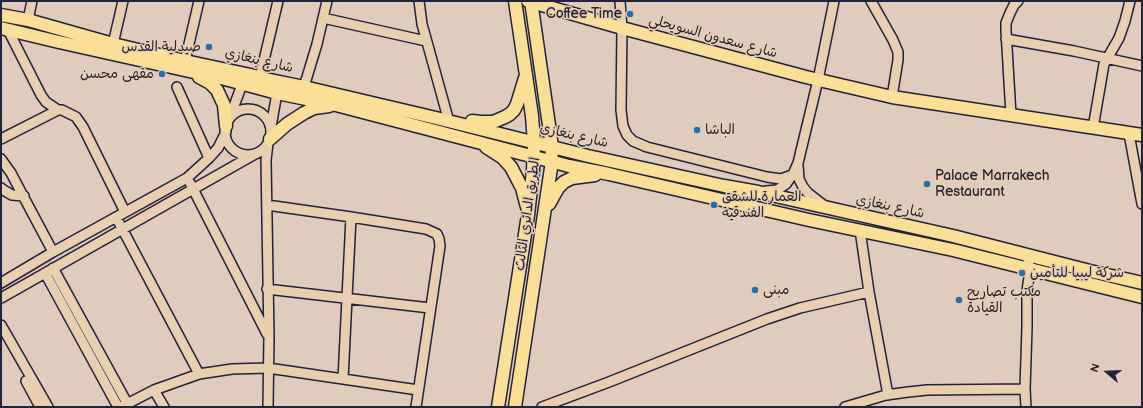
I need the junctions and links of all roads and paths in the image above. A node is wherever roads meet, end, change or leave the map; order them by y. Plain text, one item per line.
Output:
1 (32, 1) edge
2 (123, 1) edge
3 (199, 1) edge
4 (278, 1) edge
5 (327, 1) edge
6 (419, 1) edge
7 (515, 1) edge
8 (530, 1) edge
9 (620, 1) edge
10 (834, 1) edge
11 (871, 1) edge
12 (1018, 1) edge
13 (1130, 1) edge
14 (1, 15) edge
15 (323, 18) junction
16 (28, 20) junction
17 (622, 28) junction
18 (5, 29) edge
19 (1006, 39) junction
20 (426, 41) junction
21 (113, 44) junction
22 (1107, 58) junction
23 (185, 66) junction
24 (1142, 66) edge
25 (260, 77) junction
26 (526, 77) junction
27 (244, 79) junction
28 (818, 80) junction
29 (177, 87) dead end
30 (276, 87) junction
31 (304, 87) junction
32 (892, 97) junction
33 (336, 105) junction
34 (58, 110) junction
35 (1011, 116) junction
36 (436, 118) junction
37 (448, 118) junction
38 (227, 126) junction
39 (1093, 128) junction
40 (1129, 134) junction
41 (1142, 135) edge
42 (270, 137) junction
43 (1, 140) edge
44 (477, 141) junction
45 (534, 143) junction
46 (552, 147) junction
47 (255, 154) junction
48 (534, 156) junction
49 (209, 158) junction
50 (1, 159) edge
51 (552, 161) junction
52 (798, 163) junction
53 (609, 174) junction
54 (792, 175) junction
55 (187, 178) junction
56 (1, 188) edge
57 (193, 189) junction
58 (758, 192) junction
59 (24, 196) junction
60 (1142, 204) edge
61 (267, 205) junction
62 (827, 208) junction
63 (545, 211) junction
64 (125, 212) junction
65 (528, 215) junction
66 (116, 217) junction
67 (351, 217) junction
68 (122, 230) junction
69 (860, 230) junction
70 (52, 252) junction
71 (1027, 254) junction
72 (54, 268) junction
73 (1030, 270) junction
74 (45, 273) junction
75 (1, 283) edge
76 (1142, 283) edge
77 (267, 289) junction
78 (869, 292) junction
79 (1142, 297) edge
80 (1, 298) edge
81 (348, 299) junction
82 (430, 308) junction
83 (1, 325) edge
84 (1, 336) edge
85 (268, 337) junction
86 (268, 368) junction
87 (199, 374) junction
88 (343, 379) junction
89 (1025, 389) junction
90 (154, 390) junction
91 (418, 390) junction
92 (888, 395) junction
93 (122, 406) edge
94 (40, 407) edge
95 (48, 407) edge
96 (164, 407) edge
97 (268, 407) edge
98 (416, 407) edge
99 (498, 407) edge
100 (515, 407) edge
101 (542, 407) edge
102 (845, 407) edge
103 (1026, 407) edge

1 - 16 street
2 - 21 street
3 - 23 street
4 - 25 street
5 - 15 street
6 - 20 street
7 - 26 main road, الطريق الدائري الثالث
8 - 17 main road, شارع سعدون السويحلي
8 - 46 main road, الطريق الدائري الثالث
9 - 17 street
10 - 28 street
11 - 32 street
12 - 19 street
13 - 22 street
14 - 16 main road, شارع بنغازي
15 - 20 street
15 - 31 street
16 - 21 main road, شارع بنغازي
17 - 28 main road, شارع سعدون السويحلي
17 - 54 street
18 - 23 main road, شارع بنغازي
18 - 34 street
19 - 22 street
19 - 35 street
20 - 37 street
21 - 23 main road, شارع بنغازي
22 - 24 street
22 - 39 street
23 - 27 main road, شارع بنغازي
23 - 38 main road
25 - 27 main road, شارع بنغازي
25 - 30 main road, شارع بنغازي
26 - 37 main road
26 - 45 main road, الطريق الدائري الثالث
27 - 30 main road, شارع بنغازي
27 - 38 street
28 - 32 main road, شارع سعدون السويحلي
28 - 52 street
29 - 49 street
30 - 31 main road, شارع بنغازي
30 - 33 main road, شارع بنغازي
30 - 42 street
31 - 36 main road, شارع بنغازي
32 - 35 main road, شارع سعدون السويحلي
33 - 42 main road
33 - 44 main road, شارع بنغازي
34 - 43 street
34 - 64 street
35 - 39 main road, شارع سعدون السويحلي
36 - 37 main road
36 - 45 main road, شارع بنغازي
38 - 42 street
38 - 47 street
38 - 49 street
39 - 40 main road
40 - 41 main road
40 - 60 street
42 - 47 street
42 - 61 street
44 - 48 main road, شارع بنغازي
44 - 65 main road
45 - 46 main road, شارع بنغازي
45 - 48 main road, الطريق الدائري الثالث
46 - 51 main road, الطريق الدائري الثالث
46 - 58 main road, شارع بنغازي
47 - 57 street
48 - 51 main road, شارع بنغازي
48 - 65 main road, الطريق الدائري الثالث
49 - 55 street
50 - 59 street
51 - 53 main road, شارع بنغازي
51 - 63 main road, الطريق الدائري الثالث
52 - 54 street
52 - 62 street
53 - 63 main road
53 - 69 main road, شارع بنغازي
54 - 58 street
55 - 57 street
55 - 64 street
56 - 59 street
57 - 68 street
57 - 85 street
58 - 62 main road, شارع بنغازي
59 - 70 street
61 - 67 street
61 - 77 street
62 - 71 main road, شارع بنغازي
63 - 100 main road, الطريق الدائري الثالث
64 - 66 street
65 - 99 main road, الطريق الدائري الثالث
66 - 68 street
66 - 70 street
67 - 81 street
67 - 82 street
68 - 72 street
68 - 87 street
69 - 73 main road, شارع بنغازي
69 - 78 street
70 - 75 street
71 - 73 street
71 - 76 main road, شارع بنغازي
72 - 74 street
72 - 93 street
73 - 79 main road, شارع بنغازي
73 - 89 street
74 - 80 street
74 - 93 street
77 - 81 street
77 - 85 street
78 - 92 street
78 - 101 street
81 - 82 street
81 - 88 street
82 - 91 street
83 - 95 street
84 - 94 street
85 - 86 street
86 - 87 street
86 - 88 street
86 - 97 street
87 - 90 street
88 - 91 street
89 - 92 street
89 - 103 street
90 - 93 street
90 - 96 street
91 - 98 street
92 - 102 street

